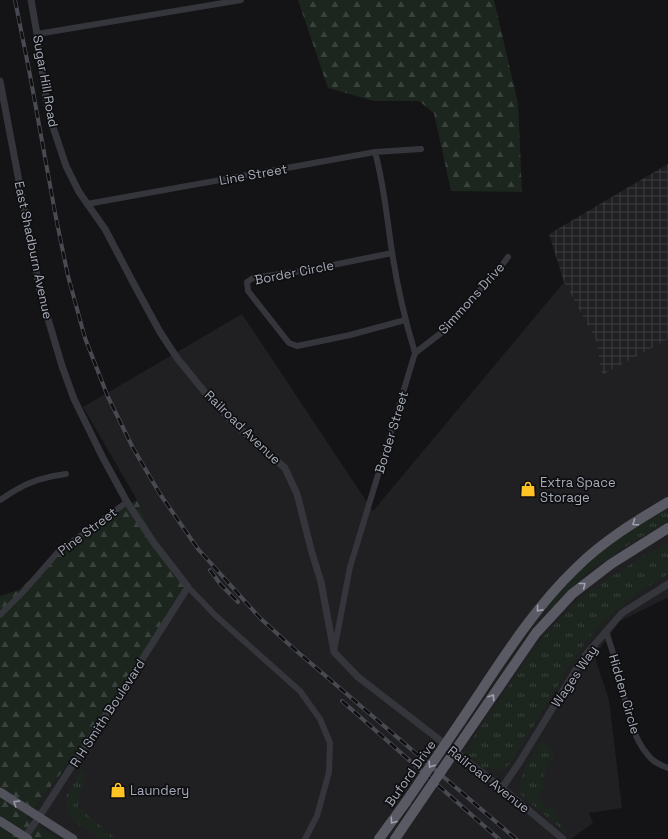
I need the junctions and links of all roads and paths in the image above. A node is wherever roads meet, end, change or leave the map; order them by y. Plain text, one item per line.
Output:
1 (31, 0) edge
2 (241, 0) edge
3 (37, 34) junction
4 (0, 81) edge
5 (421, 149) dead end
6 (375, 152) junction
7 (87, 204) junction
8 (392, 253) junction
9 (508, 257) dead end
10 (405, 320) junction
11 (415, 353) junction
12 (66, 474) dead end
13 (0, 500) edge
14 (127, 502) junction
15 (668, 502) edge
16 (668, 528) edge
17 (668, 536) edge
18 (649, 539) junction
19 (668, 584) edge
20 (188, 587) junction
21 (0, 615) edge
22 (606, 631) junction
23 (334, 652) junction
24 (668, 768) edge
25 (502, 788) junction
26 (0, 792) edge
27 (39, 818) junction
28 (0, 821) edge
29 (26, 838) edge
30 (73, 839) edge
31 (305, 839) edge
32 (379, 839) edge
33 (396, 839) edge
34 (563, 839) edge

1 - 3 street, Sugar Hill Road
2 - 3 street
3 - 7 street, Sugar Hill Road
4 - 14 street, East Shadburn Avenue
5 - 6 street, Line Street
6 - 7 street, Line Street
6 - 8 street
7 - 23 street, Railroad Avenue
8 - 10 street
8 - 10 street, Border Circle
9 - 11 street, Simmons Drive
10 - 11 street
11 - 23 street, Border Street
12 - 13 street
14 - 20 street, East Shadburn Avenue
14 - 21 street, Pine Street
15 -> 32 highway, Buford Drive, bridge
16 - 18 highway, Buford Drive
17 - 18 highway
33 -> 18 highway, Buford Drive, bridge
19 - 22 street, Wages Way
20 - 27 street, R H Smith Boulevard
20 - 31 street
22 - 24 street, Hidden Circle
22 - 25 street, Wages Way
23 - 25 street, Railroad Avenue
25 - 34 street, Railroad Avenue
27 -> 26 main road
27 - 29 street, R H Smith Boulevard
27 - 30 main road
28 - 29 main road

